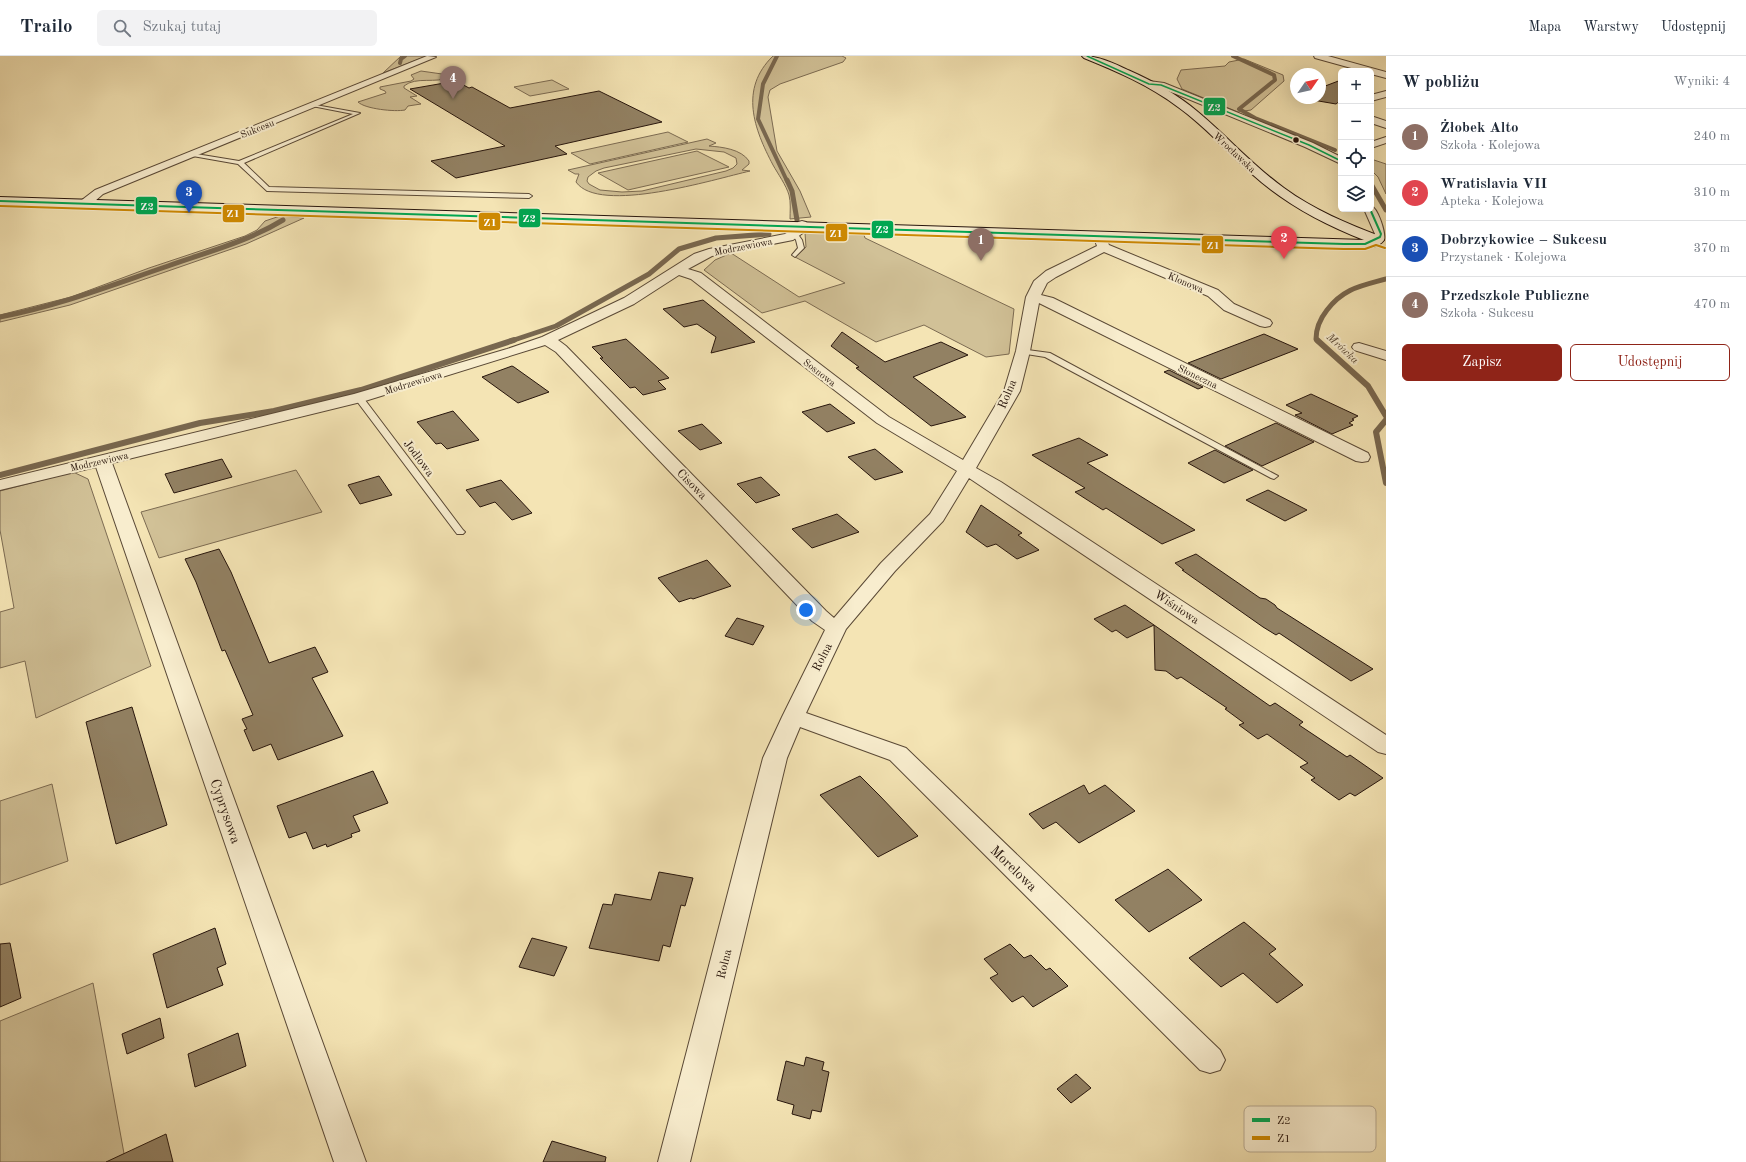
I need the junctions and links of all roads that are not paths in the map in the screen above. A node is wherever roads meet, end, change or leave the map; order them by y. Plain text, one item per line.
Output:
1 (1087, 56) edge
2 (1318, 56) edge
3 (432, 57) dead end
4 (1386, 75) edge
5 (1149, 84) junction
6 (1386, 94) edge
7 (1374, 97) edge
8 (312, 105) junction
9 (1374, 120) edge
10 (1386, 125) edge
11 (1386, 140) edge
12 (1374, 144) edge
13 (190, 155) junction
14 (1338, 157) edge
15 (240, 164) junction
16 (529, 196) dead end
17 (0, 201) edge
18 (84, 203) junction
19 (1371, 212) edge
20 (798, 230) junction
21 (1382, 234) edge
22 (1102, 241) junction
23 (796, 255) dead end
24 (677, 270) junction
25 (1033, 297) junction
26 (1265, 323) dead end
27 (547, 340) junction
28 (1359, 347) dead end
29 (1023, 350) junction
30 (1386, 356) edge
31 (359, 398) junction
32 (1362, 457) dead end
33 (102, 460) junction
34 (966, 470) junction
35 (1274, 476) dead end
36 (0, 485) edge
37 (460, 532) dead end
38 (837, 627) junction
39 (792, 717) junction
40 (1386, 746) edge
41 (1210, 1060) dead end
42 (350, 1162) edge
43 (674, 1162) edge

1 - 5 street, Wrocławska
2 - 4 street
3 - 8 street, Sukcesu
5 - 14 street
5 - 21 street, Wrocławska
6 - 7 street
8 - 13 street, Sukcesu
8 - 15 lane
9 - 10 street
11 - 12 street
13 - 15 lane
13 - 18 street, Sukcesu
15 - 16 lane
17 - 18 street
18 - 20 street
19 - 21 street
20 - 22 street
20 - 23 lane
20 - 24 street, Modrzewiowa
21 - 22 street
22 - 25 street, Rolna
22 - 26 street, Klonowa
24 - 27 street, Modrzewiowa
24 - 34 street, Sosnowa
25 - 29 street, Rolna
25 - 32 street, Słoneczna
27 - 31 street, Modrzewiowa
27 - 38 street, Cisowa
28 - 30 street
29 - 34 street, Rolna
29 - 35 lane
31 - 33 street, Modrzewiowa
31 - 37 lane, Jodłowa
33 - 36 street, Modrzewiowa
33 - 42 street, Cyprysowa
34 - 38 street, Rolna
34 - 40 street, Wiśniowa
38 - 39 street, Rolna
39 - 41 street, Morelowa
39 - 43 street, Rolna

